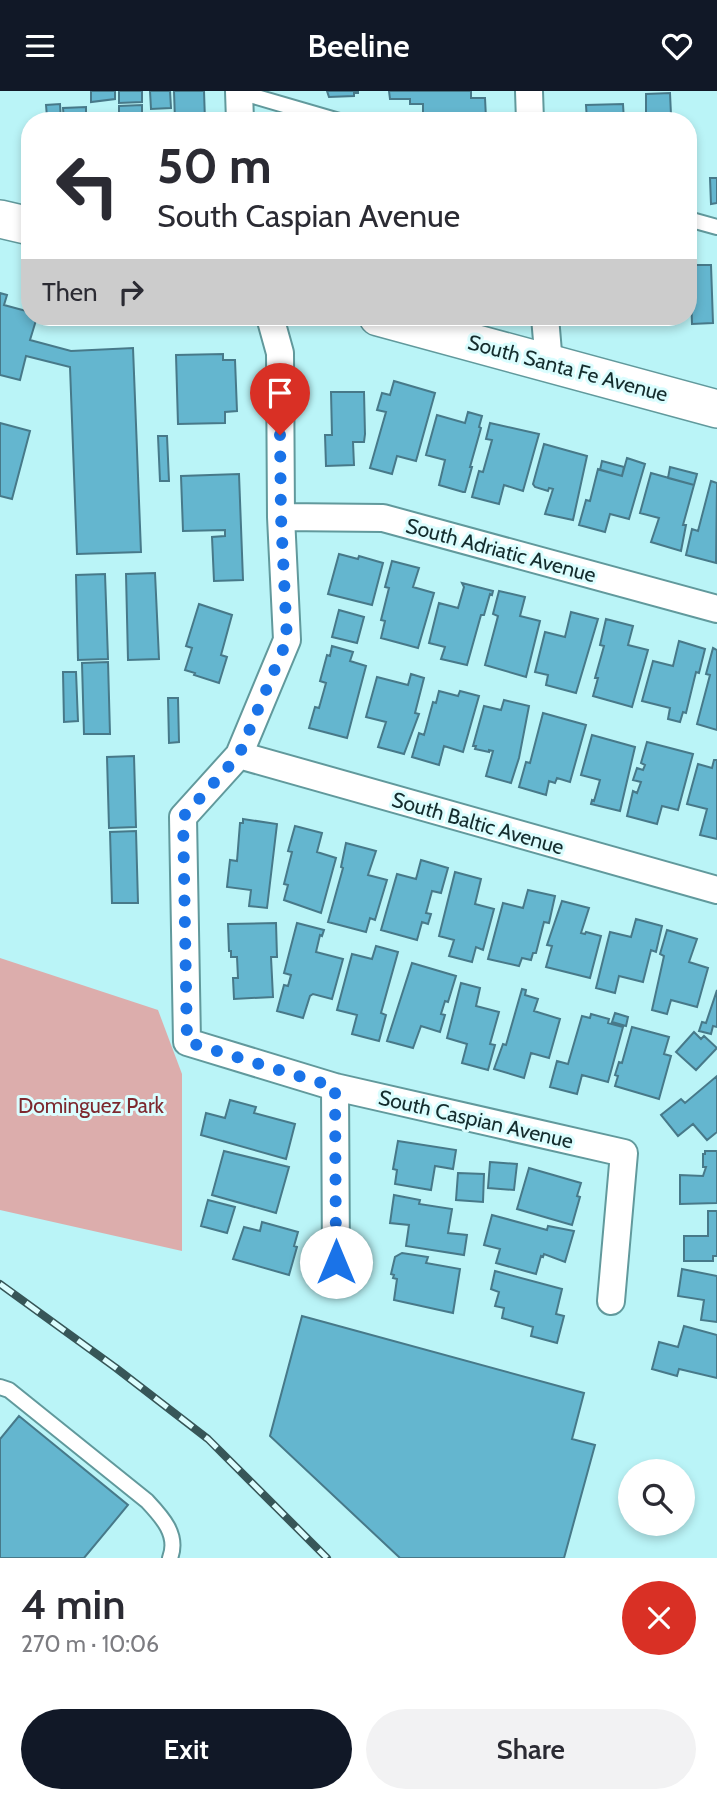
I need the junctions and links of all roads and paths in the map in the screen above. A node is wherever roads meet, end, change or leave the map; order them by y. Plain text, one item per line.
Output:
1 (238, 91) edge
2 (529, 91) edge
3 (239, 112) edge
4 (309, 112) edge
5 (530, 112) edge
6 (0, 219) edge
7 (697, 221) edge
8 (21, 224) edge
9 (717, 227) edge
10 (272, 326) edge
11 (411, 326) edge
12 (546, 326) edge
13 (549, 363) junction
14 (717, 409) edge
15 (281, 517) junction
16 (717, 609) edge
17 (239, 755) junction
18 (717, 890) edge
19 (335, 1087) junction
20 (336, 1262) dead end
21 (611, 1301) dead end
22 (0, 1387) edge
23 (170, 1558) edge

1 - 3 street
1 - 4 lane
2 - 5 street
6 - 8 main road
7 - 9 lane
10 - 15 street
11 - 13 main road, South Santa Fe Avenue
12 - 13 street
13 - 14 main road, South Santa Fe Avenue
15 - 16 street, South Adriatic Avenue
15 - 17 street
17 - 18 street, South Baltic Avenue
17 - 19 street, South Caspian Avenue
19 - 20 street
19 - 21 street, South Caspian Avenue
22 - 23 lane

